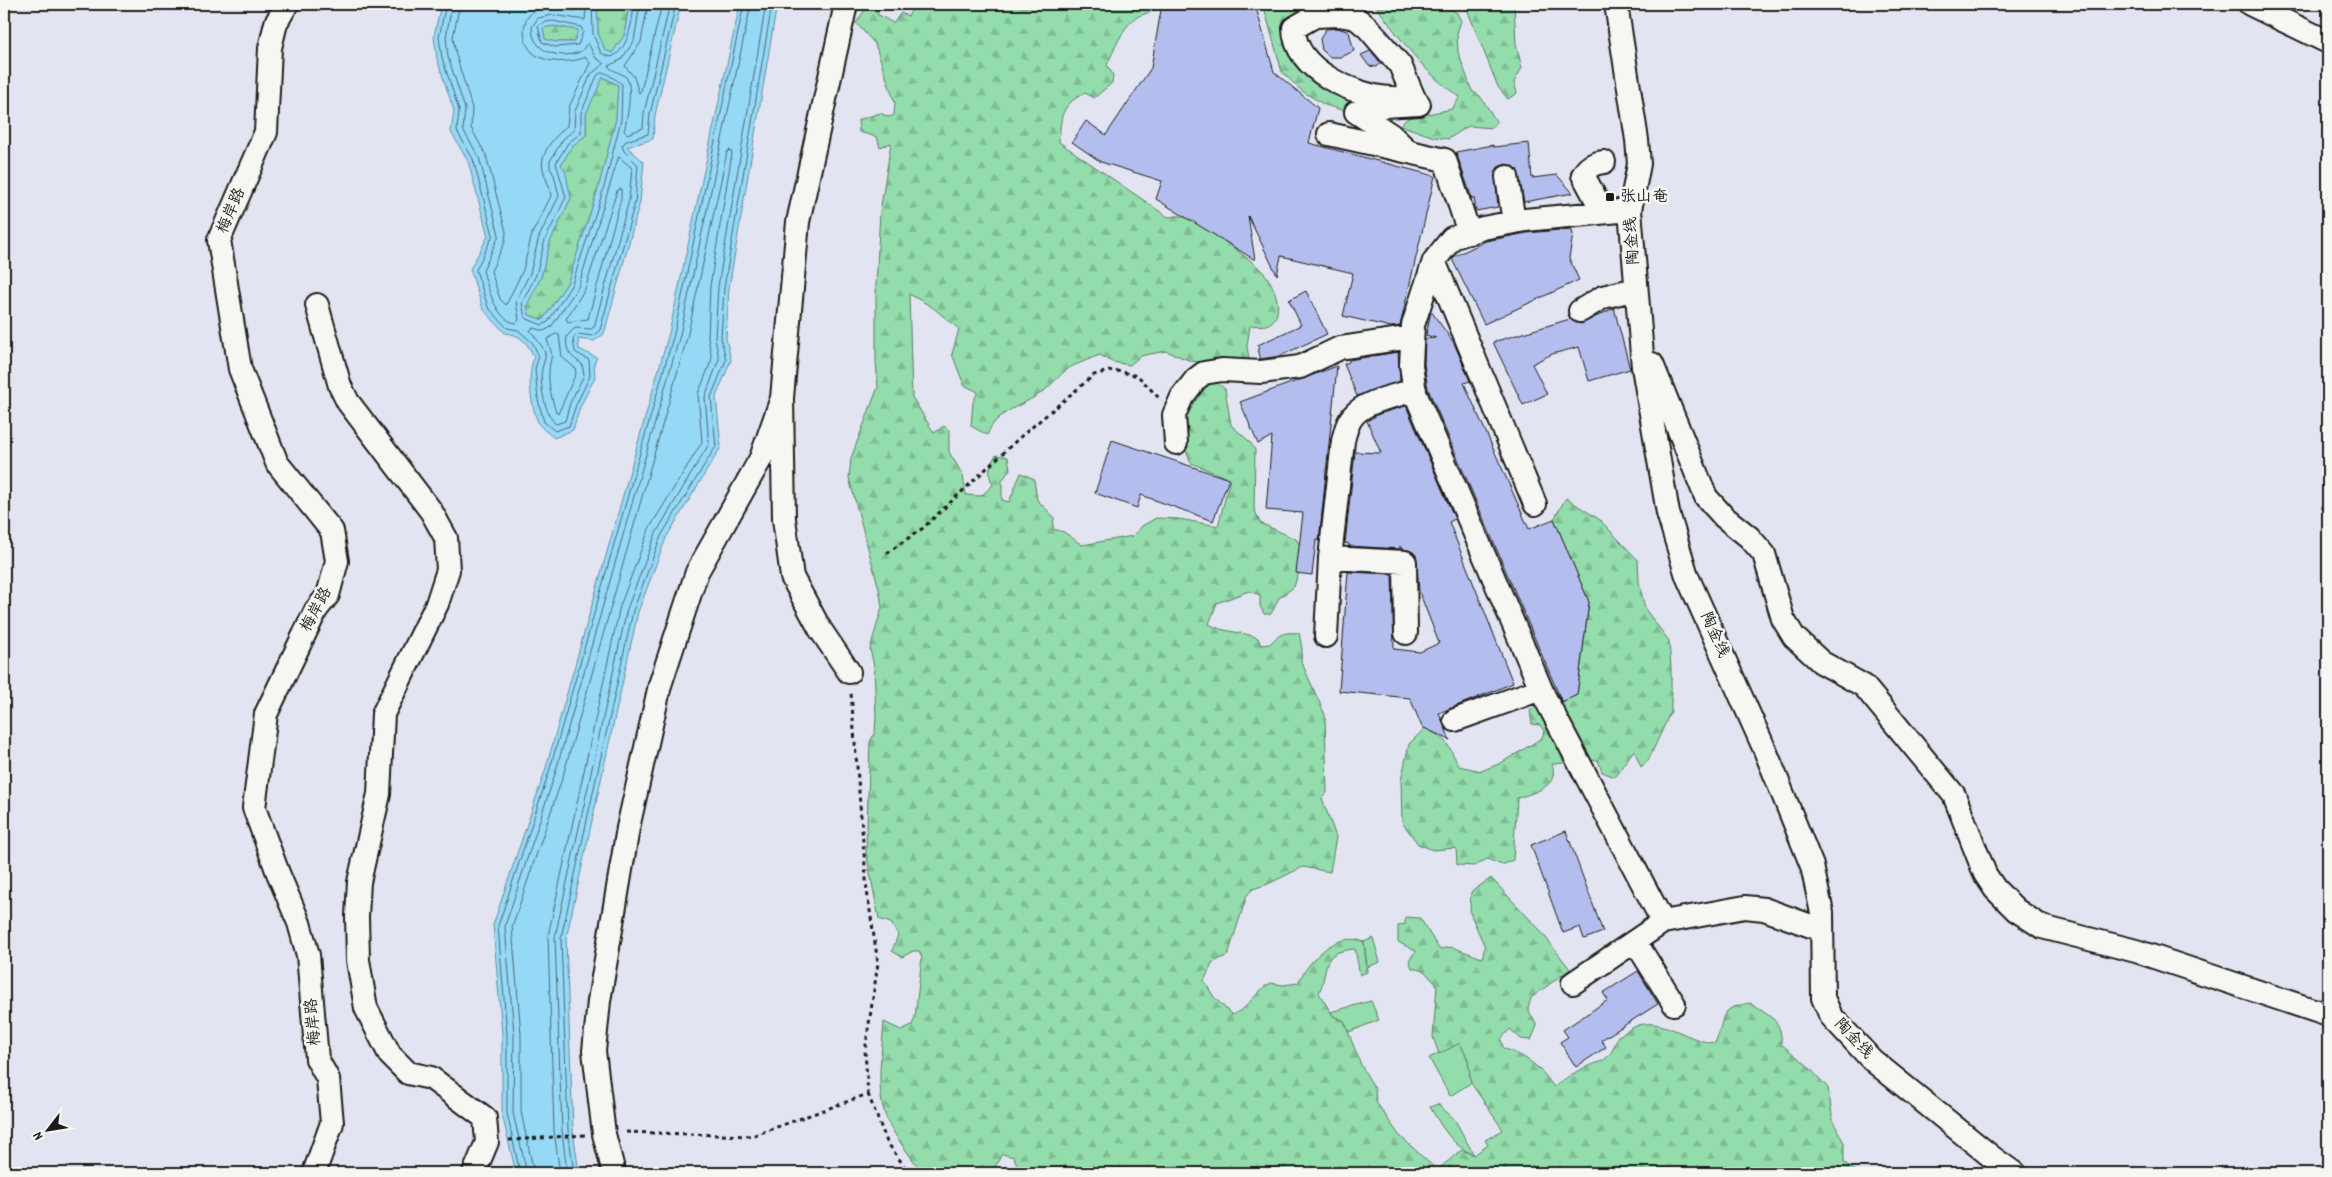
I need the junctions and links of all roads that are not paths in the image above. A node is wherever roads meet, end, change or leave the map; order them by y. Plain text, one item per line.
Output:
1 (287, 4) edge
2 (846, 4) edge
3 (1616, 4) edge
4 (2250, 4) edge
5 (2289, 4) edge
6 (2328, 42) edge
7 (1414, 98) junction
8 (1329, 134) dead end
9 (1408, 151) junction
10 (1604, 162) dead end
11 (1507, 177) dead end
12 (1630, 210) junction
13 (1603, 212) junction
14 (1514, 222) junction
15 (1469, 233) junction
16 (1434, 261) junction
17 (1636, 289) junction
18 (317, 305) dead end
19 (1580, 311) dead end
20 (1412, 337) junction
21 (1642, 338) junction
22 (1415, 390) junction
23 (782, 398) junction
24 (1176, 443) dead end
25 (1535, 504) dead end
26 (1330, 558) junction
27 (1406, 633) dead end
28 (1326, 636) dead end
29 (849, 672) road end
30 (1541, 689) junction
31 (1455, 720) dead end
32 (1663, 922) junction
33 (1822, 930) junction
34 (1635, 941) junction
35 (1573, 983) dead end
36 (1674, 1004) dead end
37 (2328, 1015) edge
38 (314, 1173) edge
39 (474, 1173) edge
40 (614, 1173) edge
41 (2014, 1173) edge

1 - 38 street, 梅岸路
2 - 23 street
3 - 12 street, 陶金线
4 - 6 street
5 - 6 street
7 - 7 street
7 - 9 street
8 - 9 street
9 - 15 street
10 - 13 street
11 - 14 street
12 - 13 street
12 - 17 street, 陶金线
13 - 14 street
14 - 15 street
15 - 16 street
16 - 20 street
16 - 25 street
17 - 19 street
17 - 21 street, 陶金线
18 - 39 street
20 - 22 street
20 - 24 street
21 - 33 street, 陶金线
21 - 37 street
22 - 26 street
22 - 30 street
23 - 29 street
23 - 40 street
26 - 27 street
26 - 28 street
30 - 31 street
30 - 32 street
32 - 33 street
32 - 34 street
33 - 41 street, 陶金线
34 - 35 street
34 - 36 street

